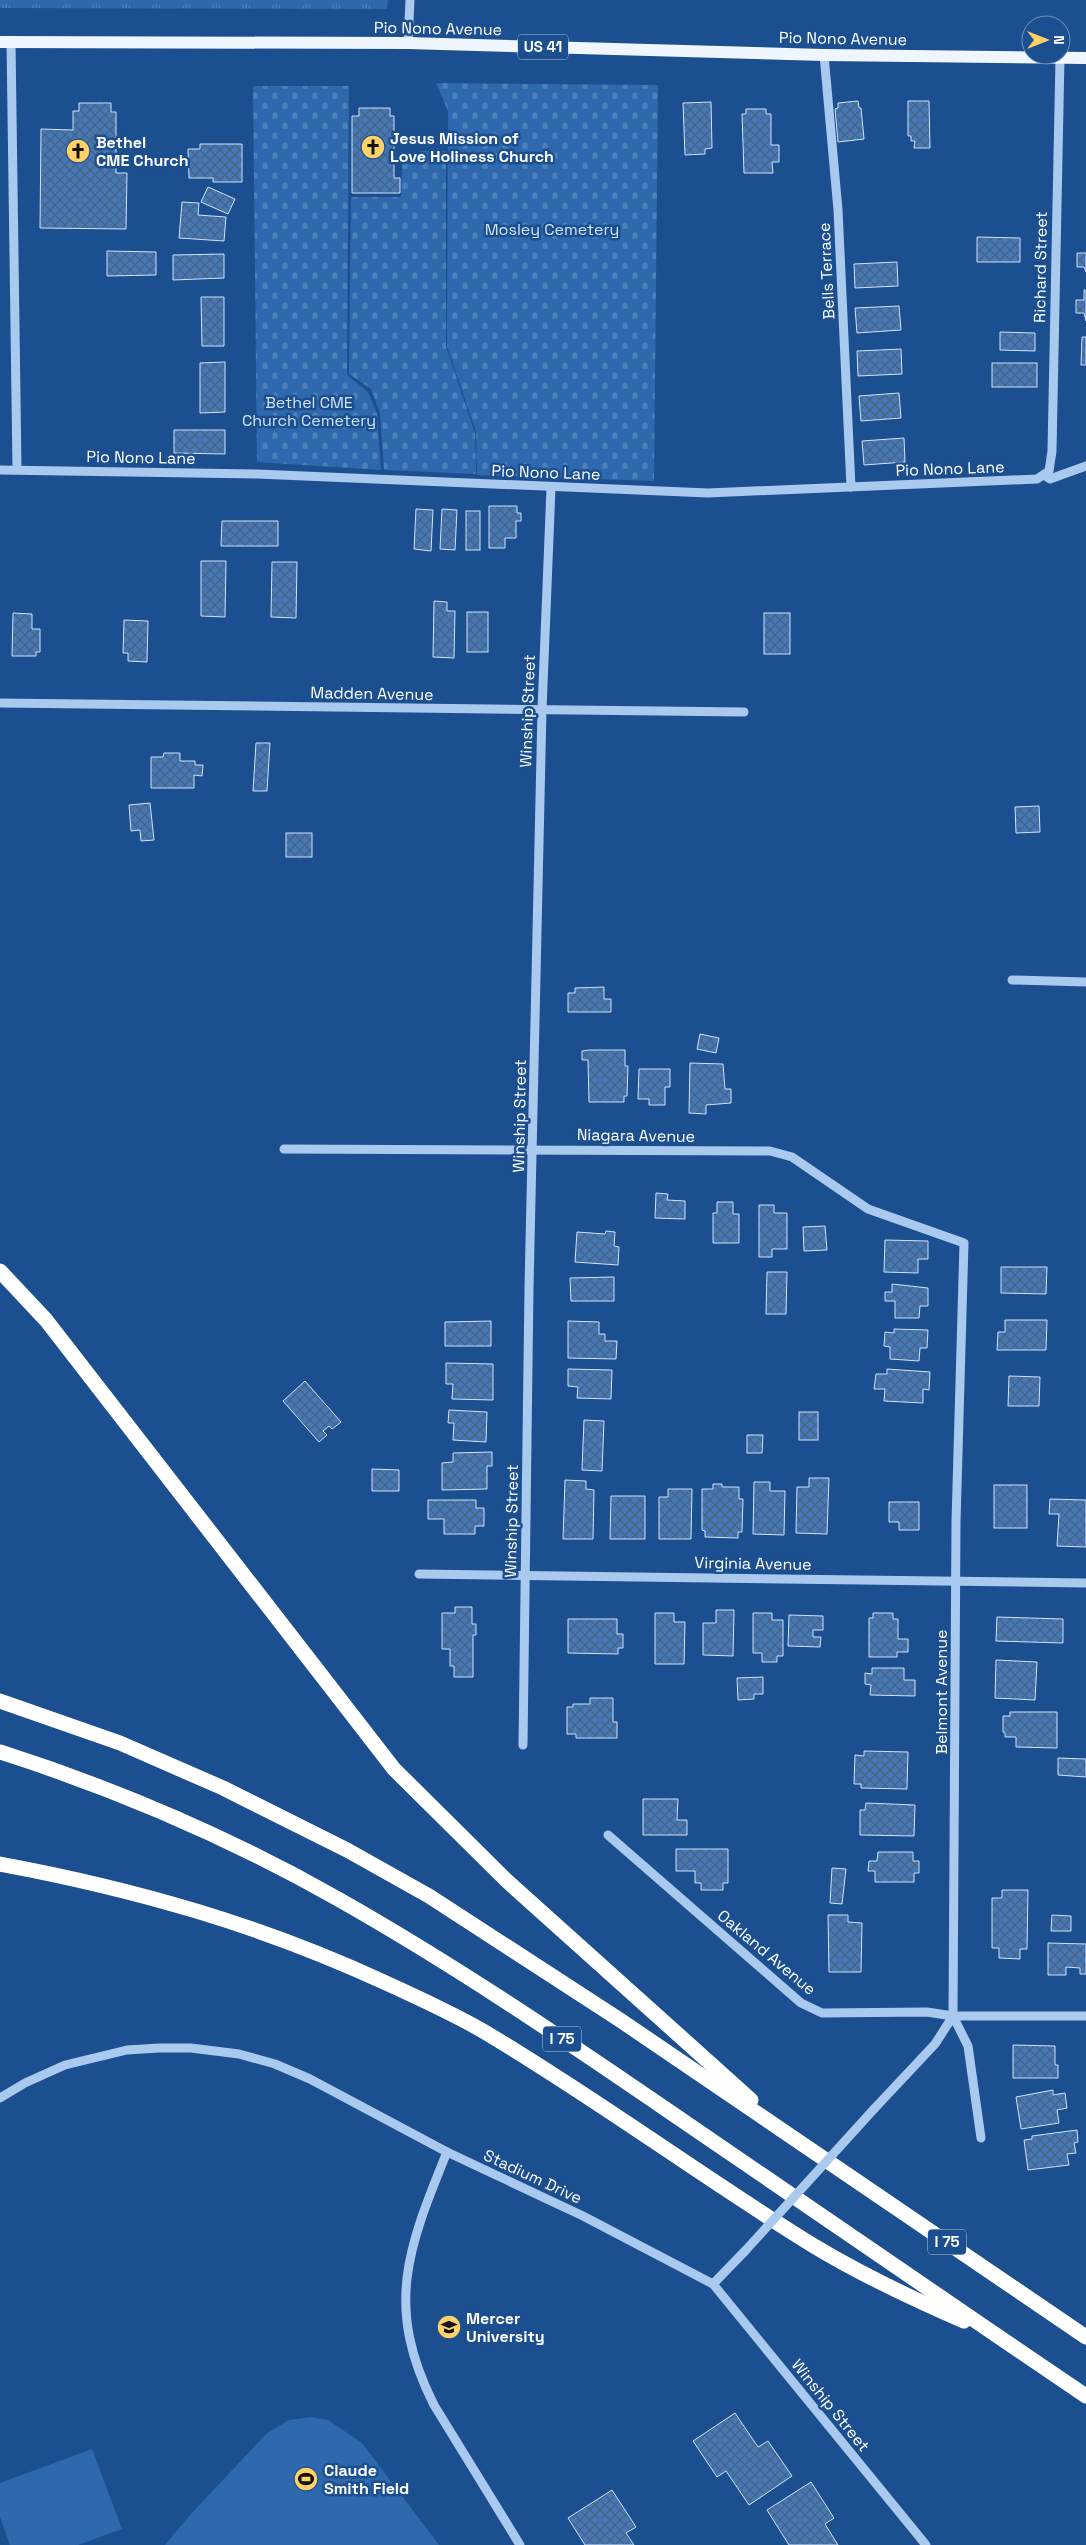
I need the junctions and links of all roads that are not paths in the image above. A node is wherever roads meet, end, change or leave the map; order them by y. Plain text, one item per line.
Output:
1 (410, 0) edge
2 (5, 42) edge
3 (408, 43) junction
4 (824, 55) junction
5 (1021, 58) edge
6 (1071, 58) edge
7 (1086, 58) edge
8 (1060, 65) edge
9 (1086, 466) edge
10 (17, 469) junction
11 (0, 470) edge
12 (1044, 475) junction
13 (851, 487) junction
14 (550, 488) junction
15 (0, 703) edge
16 (542, 710) junction
17 (744, 712) dead end
18 (1012, 980) dead end
19 (1086, 982) edge
20 (284, 1149) dead end
21 (533, 1149) junction
22 (964, 1243) joint
23 (0, 1271) edge
24 (419, 1574) dead end
25 (525, 1575) junction
26 (956, 1581) junction
27 (1086, 1584) edge
28 (0, 1701) edge
29 (523, 1745) dead end
30 (0, 1752) edge
31 (608, 1835) dead end
32 (0, 1864) edge
33 (953, 2016) junction
34 (1086, 2016) edge
35 (0, 2098) edge
36 (981, 2138) dead end
37 (807, 2148) junction
38 (447, 2152) junction
39 (713, 2284) junction
40 (996, 2336) junction
41 (1086, 2337) edge
42 (1086, 2396) edge
43 (520, 2545) edge
44 (926, 2545) edge

1 - 3 street
2 - 3 main road, Pio Nono Avenue / US 41
2 - 10 street
3 - 4 main road, Pio Nono Avenue / US 41
4 - 5 main road, Pio Nono Avenue / US 41
4 - 13 street, Bells Terrace
6 - 7 main road, Pio Nono Avenue / US 41
8 - 12 street, Richard Street
9 - 12 street, Pio Nono Lane
10 - 11 street, Pio Nono Lane
10 - 14 street, Pio Nono Lane
12 - 13 street, Pio Nono Lane
13 - 14 street, Pio Nono Lane
14 - 16 street, Winship Street
15 - 16 street, Madden Avenue
16 - 17 street, Madden Avenue
16 - 21 street, Winship Street
18 - 19 street
20 - 21 street, Niagara Avenue
21 - 22 street, Niagara Avenue
21 - 25 street, Winship Street
22 - 26 street, Belmont Avenue
23 - 37 highway
24 - 25 street, Virginia Avenue
25 - 26 street, Virginia Avenue
25 - 29 street, Winship Street
26 - 27 street, Virginia Avenue
26 - 33 street, Belmont Avenue
28 - 37 highway, I 75
30 - 40 highway, I 75
31 - 33 street, Oakland Avenue
32 - 40 highway
33 - 34 street, Oakland Avenue
33 - 36 street, Belmont Avenue
33 - 39 street, bridge
35 - 38 street, Stadium Drive
37 - 41 highway, I 75
38 - 39 street, Stadium Drive
38 - 43 street
39 - 44 street, Winship Street
40 - 42 highway, I 75

